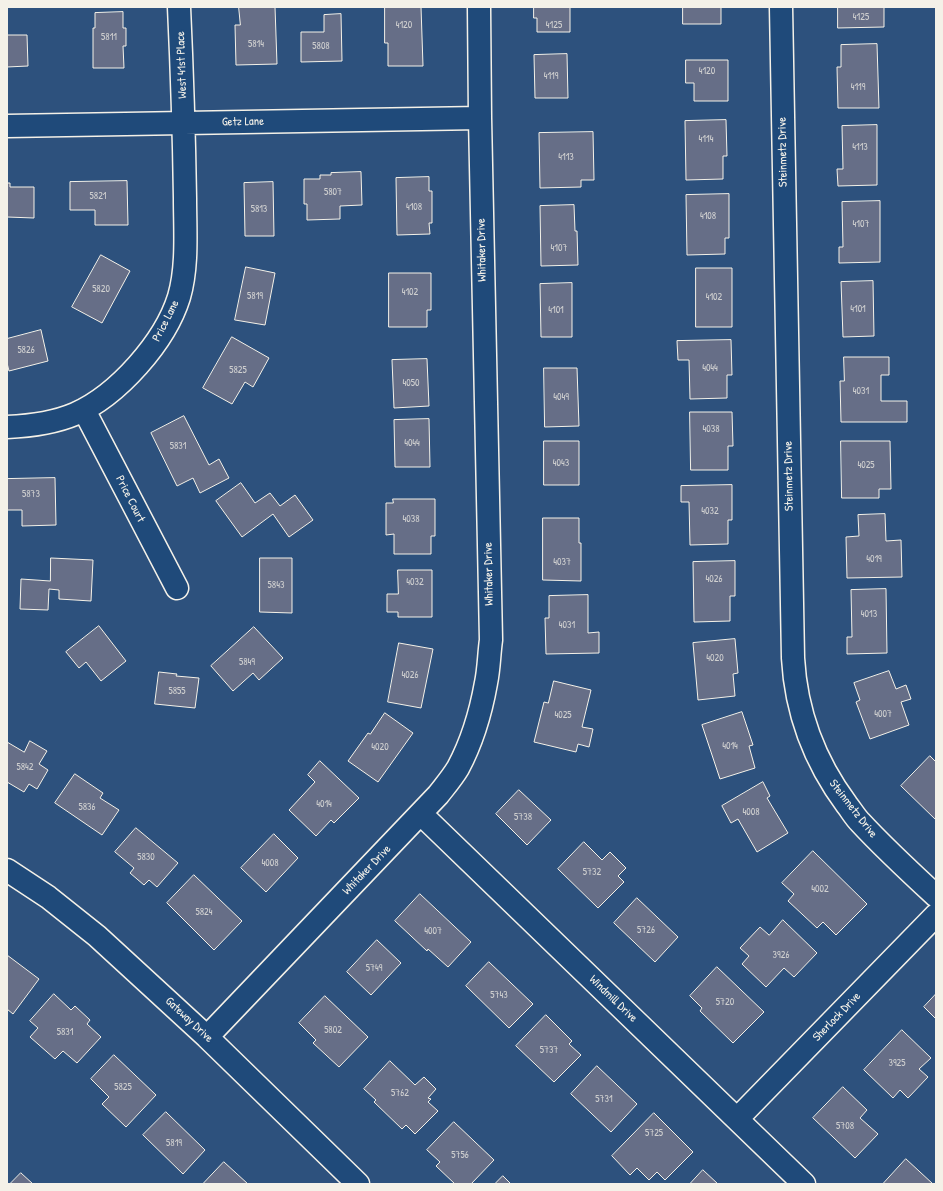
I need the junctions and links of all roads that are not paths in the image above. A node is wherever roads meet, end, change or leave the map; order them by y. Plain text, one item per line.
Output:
1 (180, 7) edge
2 (478, 7) edge
3 (781, 7) edge
4 (480, 118) junction
5 (184, 123) junction
6 (7, 126) edge
7 (84, 410) junction
8 (7, 427) edge
9 (177, 588) dead end
10 (421, 814) junction
11 (7, 870) edge
12 (936, 896) edge
13 (936, 915) edge
14 (207, 1037) junction
15 (738, 1119) junction
16 (358, 1184) edge
17 (804, 1184) edge

1 - 5 street, West 41st Place
2 - 4 street, Whitaker Drive
3 - 12 street, Steinmetz Drive
4 - 5 street, Getz Lane
4 - 10 street, Whitaker Drive
5 - 6 street, Getz Lane
5 - 7 street, Price Lane
7 - 8 street, Price Lane
7 - 9 street, Price Court
10 - 14 street, Whitaker Drive
10 - 15 street, Windmill Drive
11 - 14 street, Gateway Drive
13 - 15 street, Sherlock Drive
14 - 16 street, Gateway Drive
15 - 17 street, Windmill Drive

